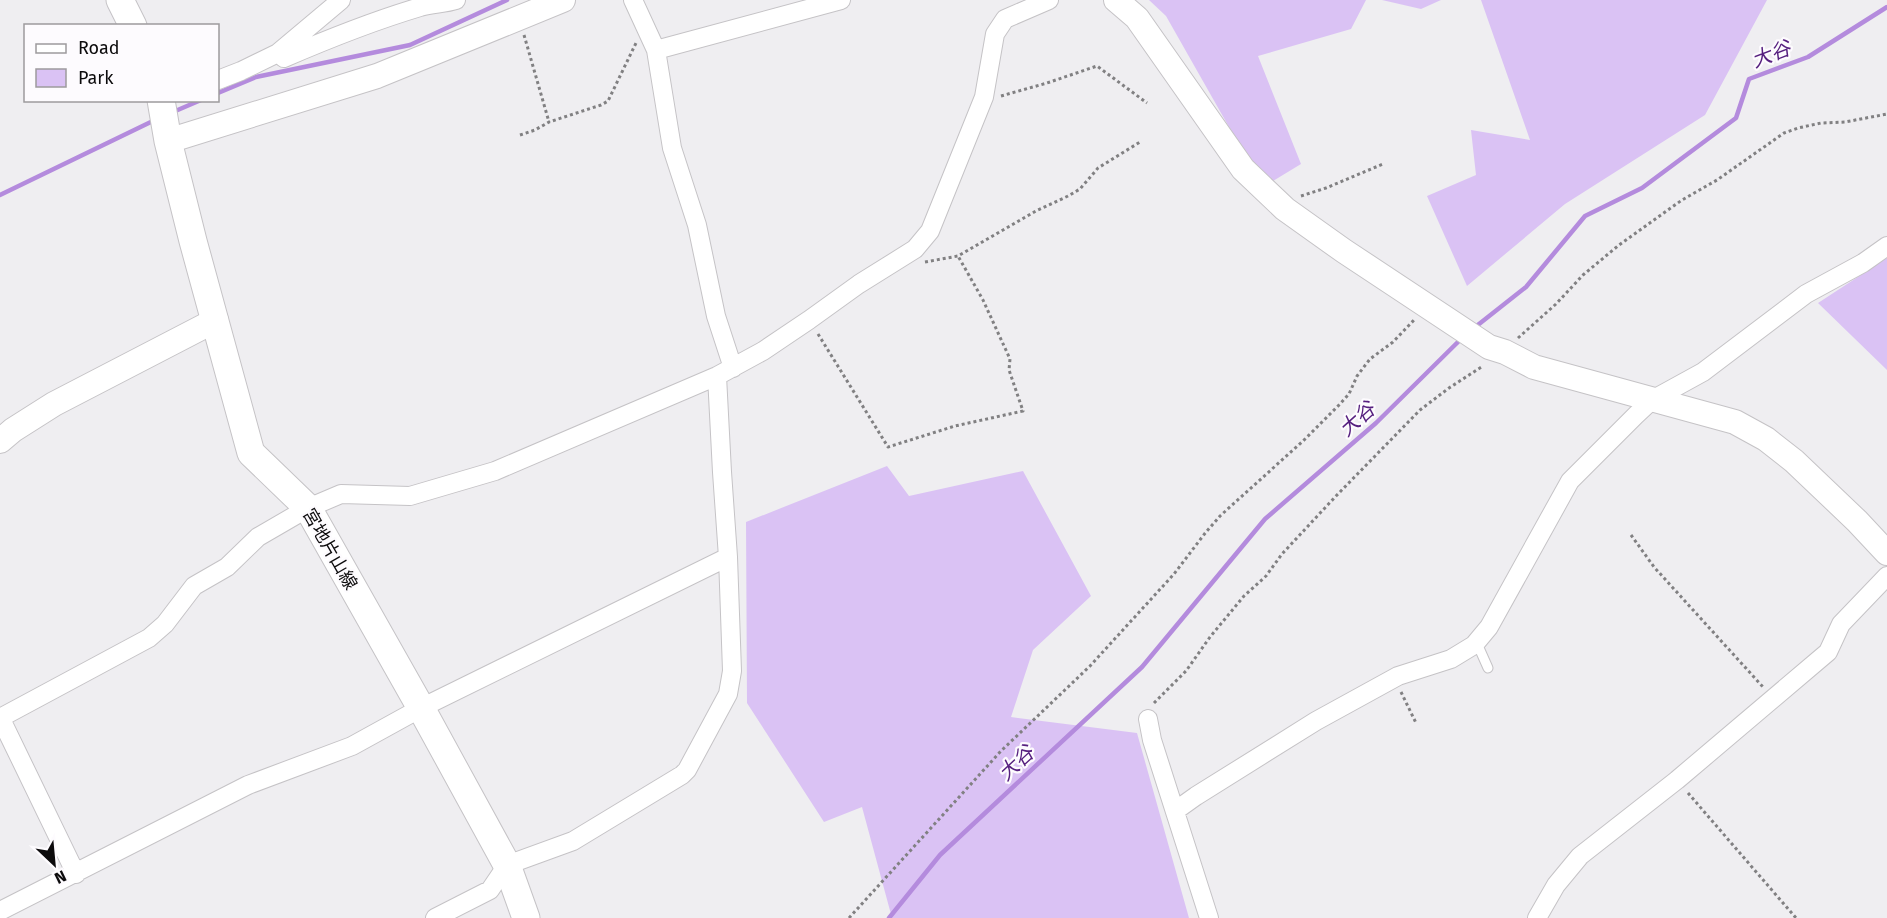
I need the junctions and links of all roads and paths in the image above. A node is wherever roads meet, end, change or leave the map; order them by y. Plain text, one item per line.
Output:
1 (120, 0) edge
2 (341, 0) edge
3 (456, 0) edge
4 (562, 0) edge
5 (633, 0) edge
6 (841, 0) edge
7 (1049, 0) edge
8 (1116, 0) edge
9 (519, 19) junction
10 (644, 22) junction
11 (132, 24) edge
12 (656, 50) junction
13 (278, 53) junction
14 (219, 80) edge
15 (984, 97) junction
16 (161, 102) edge
17 (1148, 104) dead end
18 (1887, 114) edge
19 (549, 122) junction
20 (167, 135) junction
21 (520, 135) dead end
22 (1140, 142) dead end
23 (1383, 164) dead end
24 (1285, 209) junction
25 (1887, 246) edge
26 (903, 256) junction
27 (958, 256) junction
28 (1436, 311) junction
29 (216, 320) junction
30 (809, 321) junction
31 (1497, 350) junction
32 (725, 372) junction
33 (1652, 400) junction
34 (0, 441) edge
35 (308, 508) junction
36 (1631, 535) dead end
37 (1887, 554) edge
38 (728, 557) junction
39 (1887, 576) edge
40 (1474, 645) junction
41 (1488, 669) dead end
42 (1395, 679) junction
43 (1773, 698) junction
44 (421, 708) junction
45 (0, 718) edge
46 (1148, 719) joint
47 (1416, 723) dead end
48 (1677, 780) junction
49 (1175, 812) junction
50 (507, 865) junction
51 (76, 874) junction
52 (0, 911) edge
53 (435, 918) edge
54 (526, 918) edge
55 (849, 918) edge
56 (1209, 918) edge
57 (1537, 918) edge
58 (1796, 918) edge

1 - 11 main road
2 - 13 street
3 - 13 street
4 - 9 street
5 - 10 street
6 - 12 street
7 - 15 street
8 - 24 street
9 - 19 path
9 - 20 street
10 - 12 street
10 - 19 path
12 - 32 street
13 - 14 street
15 - 17 path
15 - 26 street
16 - 20 main road, 宮地片山線
18 - 31 path
19 - 21 path
20 - 29 main road, 宮地片山線
22 - 27 path
23 - 24 path
24 - 28 street
25 - 33 street
26 - 27 path
26 - 30 street
27 - 30 path
28 - 31 street
28 - 55 path
29 - 34 street
29 - 35 main road, 宮地片山線
30 - 32 street
31 - 33 street
31 - 46 path
32 - 35 street
32 - 38 street
33 - 37 street
33 - 40 street
35 - 44 main road, 宮地片山線
35 - 45 street
36 - 43 path
38 - 44 street
38 - 50 street
39 - 43 street
40 - 41 lane
40 - 42 street
42 - 47 path
42 - 49 street
43 - 48 street
44 - 50 main road, 宮地片山線
44 - 51 street
45 - 51 street
46 - 49 street
48 - 57 street
48 - 58 path
49 - 56 street
50 - 53 street
50 - 54 main road, 宮地片山線
51 - 52 street

